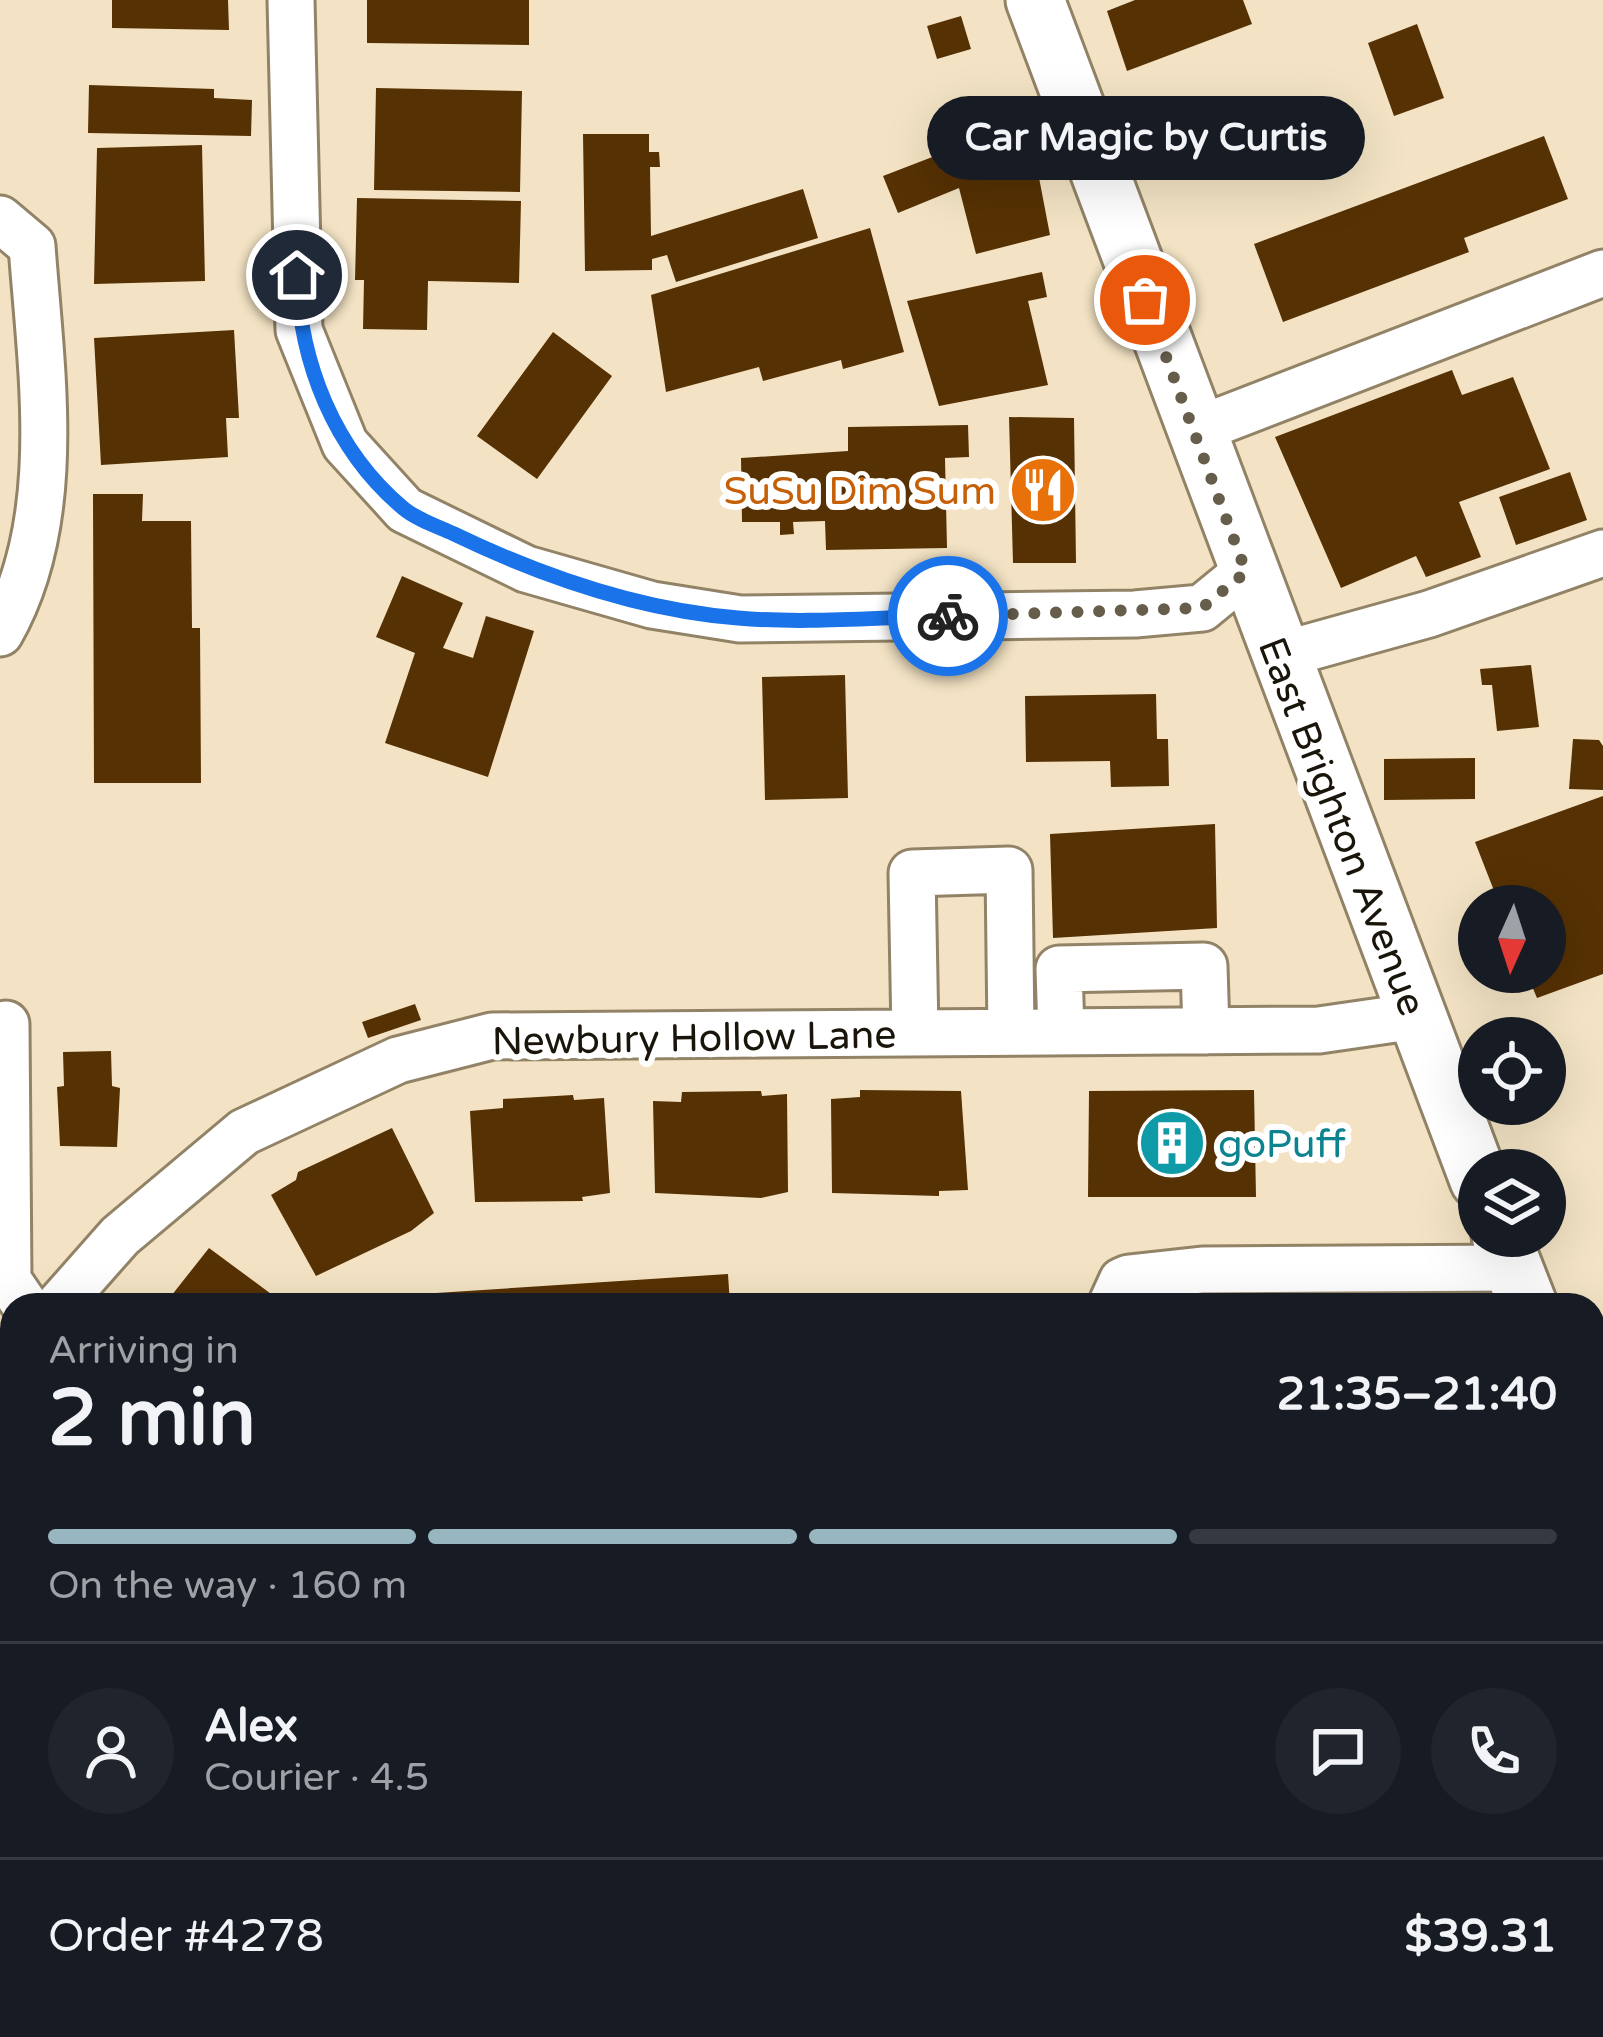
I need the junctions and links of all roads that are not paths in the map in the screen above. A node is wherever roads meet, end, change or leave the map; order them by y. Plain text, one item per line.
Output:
1 (291, 0) edge
2 (1034, 0) edge
3 (0, 219) edge
4 (1603, 273) edge
5 (1194, 431) junction
6 (19, 531) edge
7 (1603, 553) edge
8 (1246, 572) junction
9 (0, 633) edge
10 (1278, 656) junction
11 (1416, 1016) junction
12 (6, 1024) dead end
13 (1206, 1031) junction
14 (1011, 1032) junction
15 (1061, 1032) junction
16 (915, 1033) junction
17 (1467, 1149) edge
18 (1514, 1270) edge
19 (17, 1293) edge
20 (70, 1293) edge
21 (1117, 1293) edge

1 - 8 street
2 - 5 main road, East Brighton Avenue
3 - 6 street
4 - 5 street
5 - 8 main road, East Brighton Avenue
6 - 9 street
7 - 10 street
8 - 10 main road, East Brighton Avenue
10 - 11 main road, East Brighton Avenue
11 - 13 street, Newbury Hollow Lane
11 - 17 main road, East Brighton Avenue
12 - 19 street
13 - 15 street, Newbury Hollow Lane
13 - 15 street
14 - 15 street, Newbury Hollow Lane
14 - 16 street, Newbury Hollow Lane
14 - 16 street
16 - 20 street, Newbury Hollow Lane
18 - 21 street

